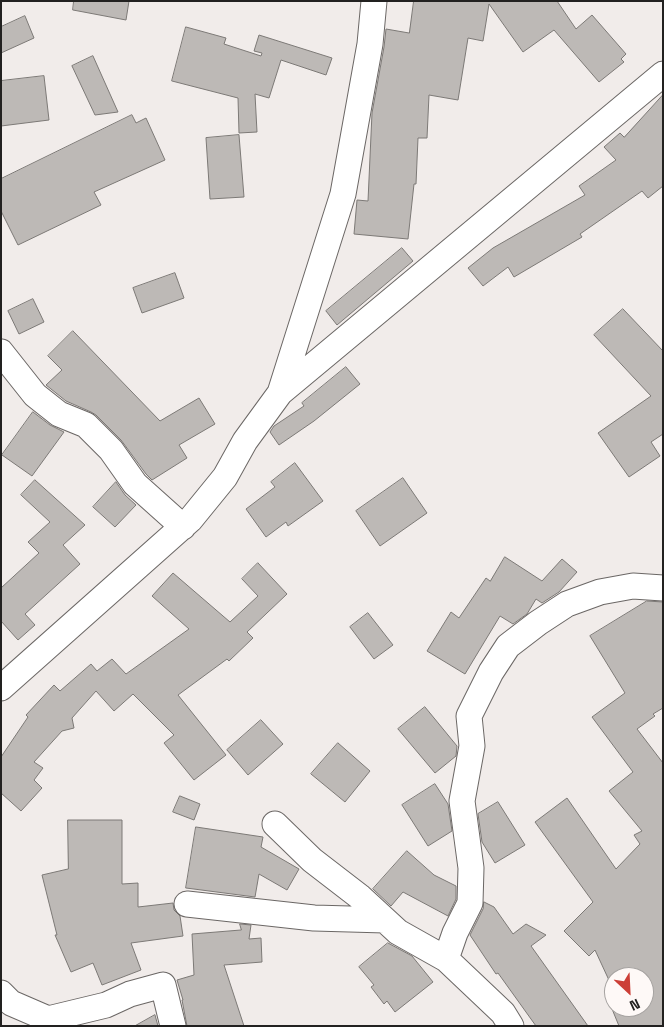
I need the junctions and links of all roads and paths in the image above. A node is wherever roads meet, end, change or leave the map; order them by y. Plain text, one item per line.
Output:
1 (374, 1) edge
2 (663, 74) edge
3 (1, 352) edge
4 (280, 393) junction
5 (183, 527) junction
6 (663, 588) edge
7 (1, 688) edge
8 (275, 824) dead end
9 (187, 904) dead end
10 (385, 920) junction
11 (446, 959) junction
12 (1, 993) edge
13 (173, 1026) edge
14 (511, 1026) edge

1 - 4 street
2 - 4 street
3 - 5 street
4 - 5 street
5 - 7 street
6 - 11 street
8 - 10 street
9 - 10 street
10 - 11 street
11 - 14 street
12 - 13 street

